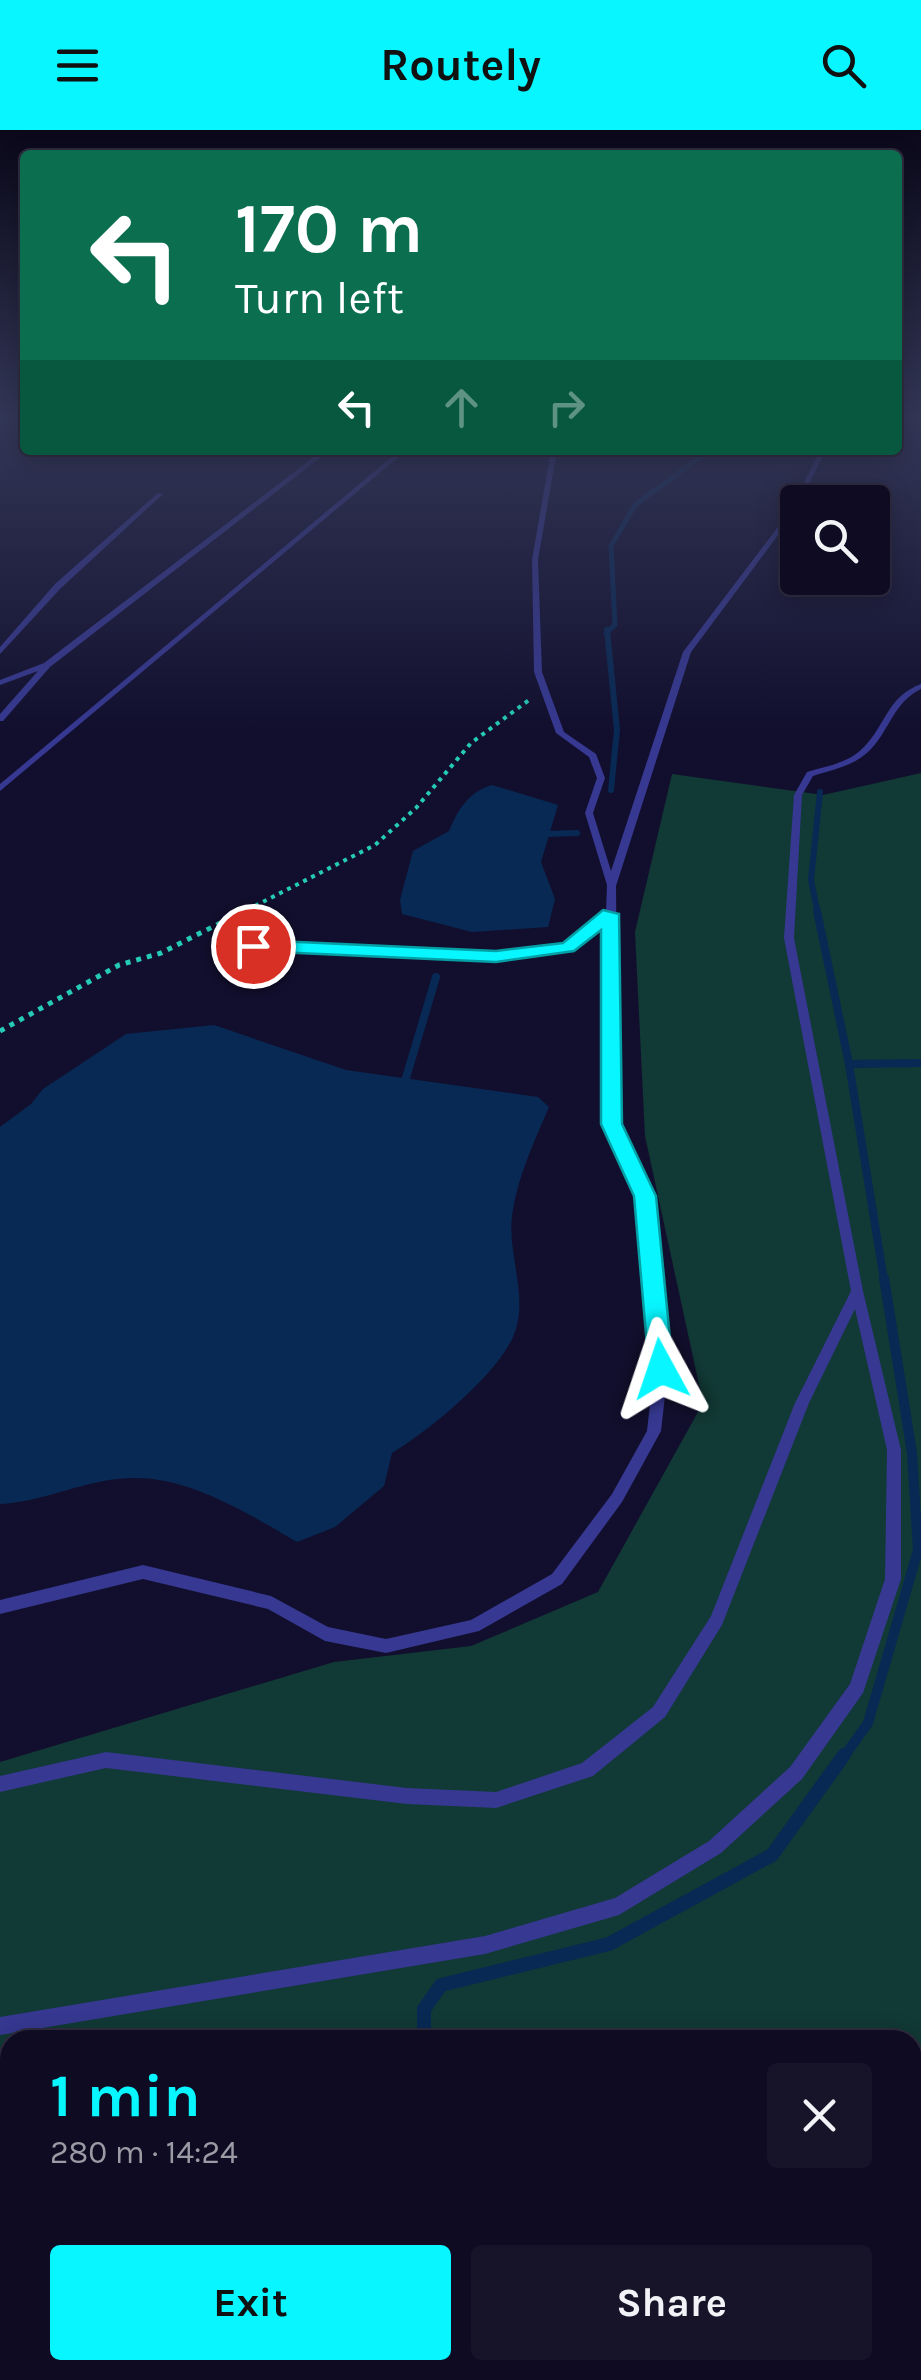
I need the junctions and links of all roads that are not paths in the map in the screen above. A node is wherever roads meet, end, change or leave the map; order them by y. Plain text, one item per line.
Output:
1 (130, 521) edge
2 (235, 521) edge
3 (319, 521) edge
4 (542, 521) edge
5 (785, 521) edge
6 (0, 652) edge
7 (48, 665) junction
8 (0, 684) edge
9 (921, 686) edge
10 (0, 719) edge
11 (0, 788) edge
12 (611, 886) junction
13 (610, 914) junction
14 (253, 946) dead end
15 (857, 1291) junction
16 (0, 1607) edge
17 (0, 1784) edge
18 (0, 2026) edge

1 - 6 lane
2 - 7 lane
3 - 11 lane
4 - 12 lane
5 - 12 lane
7 - 8 lane
7 - 10 lane
9 - 15 lane
12 - 13 lane
13 - 14 lane
13 - 16 lane
15 - 17 lane
15 - 18 lane

